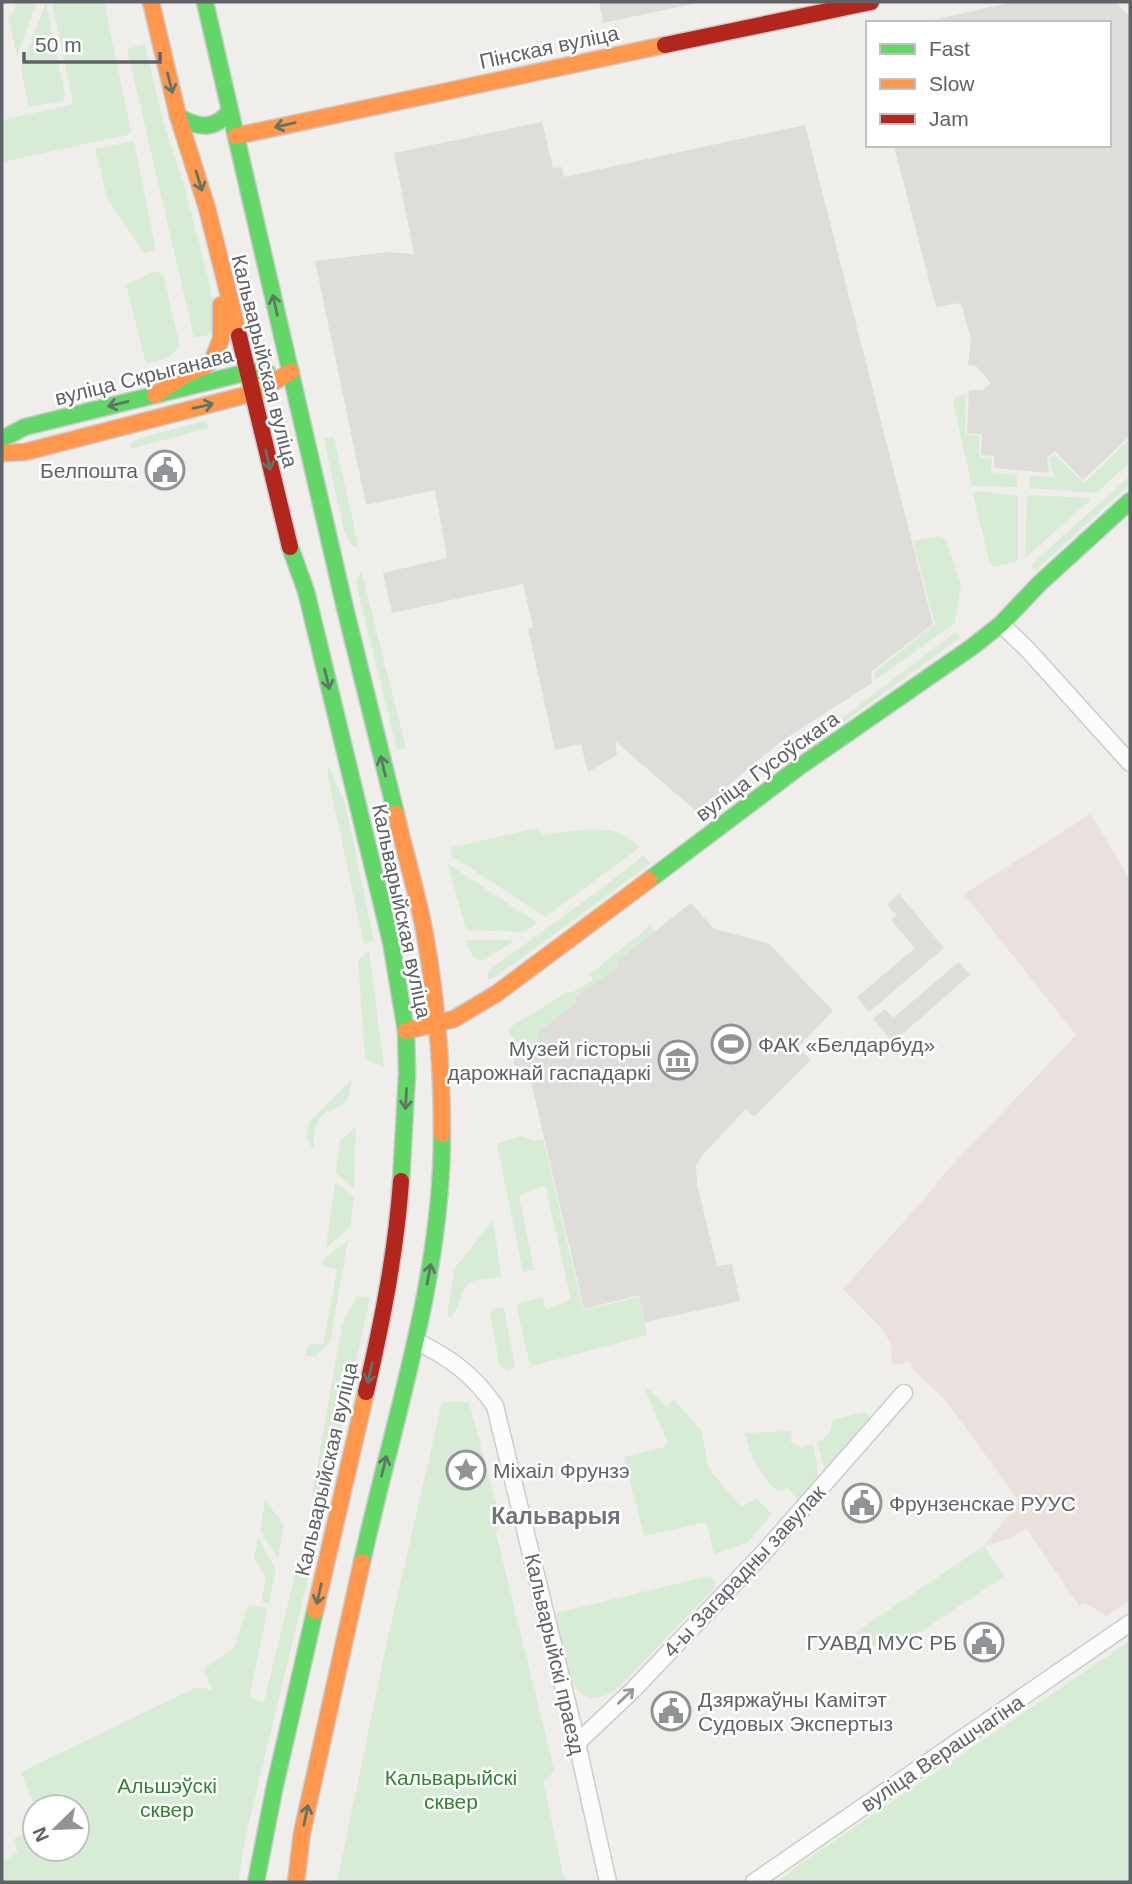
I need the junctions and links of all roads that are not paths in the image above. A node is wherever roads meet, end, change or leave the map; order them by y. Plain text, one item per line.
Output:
1 (151, 2) edge
2 (205, 2) edge
3 (871, 2) edge
4 (230, 111) junction
5 (178, 116) junction
6 (236, 136) junction
7 (222, 275) junction
8 (248, 372) junction
9 (291, 372) junction
10 (254, 393) junction
11 (155, 395) junction
12 (2, 439) edge
13 (2, 453) edge
14 (1130, 501) edge
15 (1001, 625) junction
16 (1130, 763) edge
17 (438, 1024) junction
18 (406, 1031) junction
19 (397, 1338) junction
20 (904, 1393) dead end
21 (1130, 1623) edge
22 (577, 1743) junction
23 (257, 1882) edge
24 (296, 1882) edge
25 (608, 1882) edge
26 (754, 1882) edge

1 -> 5 main road, Кальварыйская вуліца
2 - 4 main road, Кальварыйская вуліца
3 -> 6 main road, Пінская вуліца
4 - 5 main road
4 - 6 main road, Кальварыйская вуліца
5 -> 7 main road, Кальварыйская вуліца
9 -> 6 main road, Кальварыйская вуліца
7 - 8 main road, Кальварыйская вуліца
7 - 11 main road
8 - 9 main road, вуліца Скрыганава
8 - 10 main road, Кальварыйская вуліца
8 - 11 main road, вуліца Скрыганава
9 - 10 main road, вуліца Скрыганава
17 -> 9 main road, Кальварыйская вуліца
13 -> 10 main road, вуліца Скрыганава
10 -> 18 main road, Кальварыйская вуліца
11 -> 12 main road, вуліца Скрыганава
14 - 15 main road, вуліца Гусоўскага
15 - 16 street
15 - 17 main road, вуліца Гусоўскага
17 - 18 main road, вуліца Гусоўскага
19 -> 17 main road, Кальварыйская вуліца
18 -> 19 main road, Кальварыйская вуліца
19 - 22 street, Кальварыйскі праезд
19 -> 23 main road, Кальварыйская вуліца
24 -> 19 main road, Кальварыйская вуліца
22 -> 20 street, 4-ы Загарадны завулак
21 - 26 street, вуліца Верашчагіна
22 - 25 street, Кальварыйскі праезд

